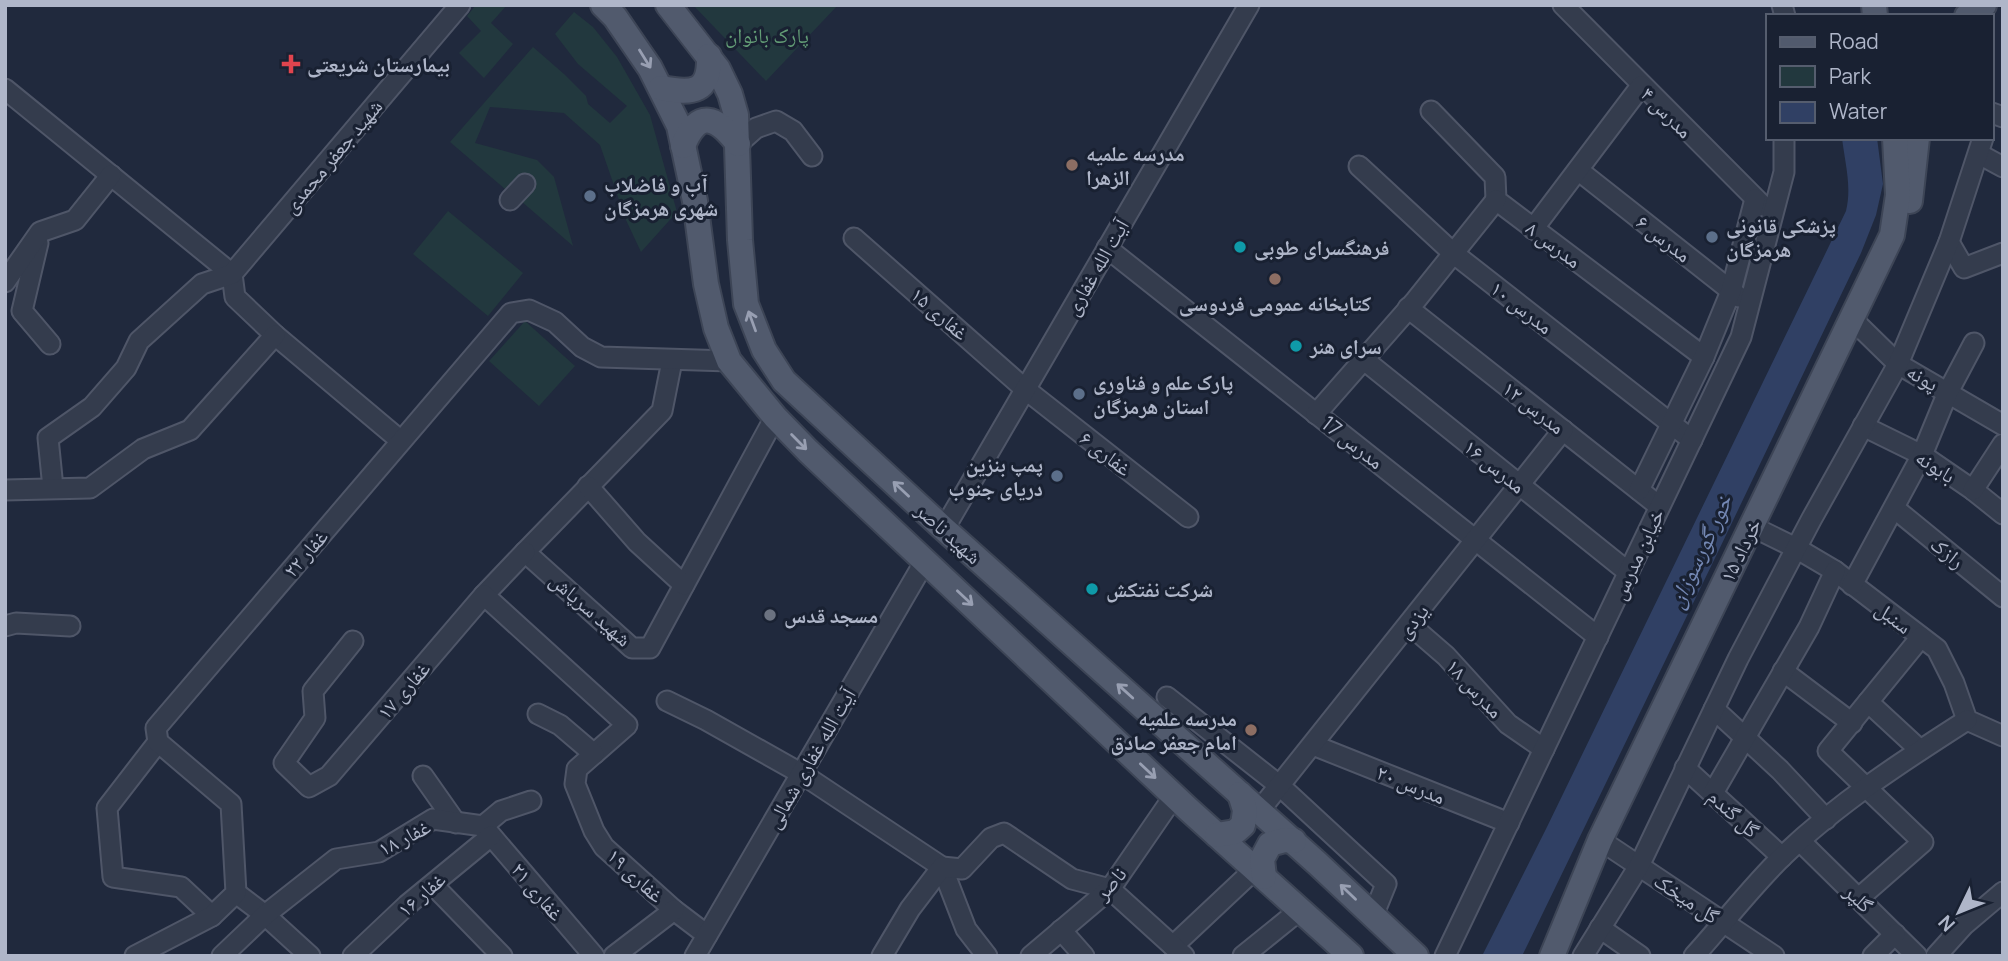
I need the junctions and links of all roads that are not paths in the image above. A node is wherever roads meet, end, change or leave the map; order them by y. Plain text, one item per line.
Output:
1 (460, 5) edge
2 (603, 5) edge
3 (668, 5) edge
4 (1249, 5) edge
5 (1563, 5) edge
6 (1984, 5) edge
7 (2003, 9) edge
8 (709, 56) junction
9 (1641, 86) junction
10 (661, 88) junction
11 (5, 89) edge
12 (1431, 111) dead end
13 (1784, 140) edge
14 (1895, 140) edge
15 (1917, 140) edge
16 (738, 144) junction
17 (683, 146) junction
18 (1981, 146) edge
19 (813, 156) dead end
20 (1359, 166) dead end
21 (2003, 167) edge
22 (1578, 170) junction
23 (111, 175) junction
24 (526, 184) dead end
25 (1755, 199) junction
26 (1496, 200) junction
27 (510, 201) dead end
28 (1773, 217) junction
29 (1533, 229) junction
30 (40, 232) junction
31 (1892, 235) junction
32 (854, 238) dead end
33 (1949, 242) junction
34 (1107, 248) junction
35 (1453, 253) junction
36 (2003, 253) edge
37 (232, 274) junction
38 (5, 282) edge
39 (1731, 290) junction
40 (1750, 306) junction
41 (1408, 308) junction
42 (1852, 318) junction
43 (275, 335) junction
44 (1974, 343) dead end
45 (50, 344) dead end
46 (1704, 357) junction
47 (1363, 359) junction
48 (673, 360) junction
49 (729, 361) junction
50 (1898, 364) junction
51 (1025, 389) junction
52 (1948, 392) junction
53 (1316, 414) junction
54 (775, 417) junction
55 (1672, 424) junction
56 (2003, 425) edge
57 (1863, 426) junction
58 (1563, 430) junction
59 (1692, 440) junction
60 (401, 441) junction
61 (2003, 444) edge
62 (1922, 455) junction
63 (588, 486) junction
64 (1520, 486) junction
65 (53, 488) junction
66 (5, 490) edge
67 (1639, 490) junction
68 (1973, 490) junction
69 (1659, 506) junction
70 (1894, 508) junction
71 (2003, 514) edge
72 (1188, 517) dead end
73 (1751, 527) junction
74 (944, 529) junction
75 (1476, 541) junction
76 (1796, 548) junction
77 (525, 552) junction
78 (925, 561) junction
79 (1835, 571) junction
80 (1628, 572) junction
81 (684, 585) junction
82 (1852, 585) junction
83 (484, 595) junction
84 (2003, 597) edge
85 (1409, 624) junction
86 (5, 626) edge
87 (70, 626) dead end
88 (1598, 637) junction
89 (1921, 637) junction
90 (353, 641) dead end
91 (1783, 671) junction
92 (1167, 697) dead end
93 (667, 701) dead end
94 (1868, 702) junction
95 (1714, 709) junction
96 (538, 714) dead end
97 (1967, 720) junction
98 (1852, 723) junction
99 (2003, 736) edge
100 (1745, 737) junction
101 (158, 742) junction
102 (1312, 745) junction
103 (1544, 749) junction
104 (1920, 750) junction
105 (594, 754) junction
106 (1685, 768) junction
107 (802, 774) junction
108 (423, 776) dead end
109 (1280, 786) junction
110 (1868, 787) junction
111 (1713, 793) junction
112 (1240, 794) junction
113 (1174, 796) junction
114 (531, 801) dead end
115 (1259, 811) junction
116 (1826, 819) junction
117 (456, 823) junction
118 (1509, 823) junction
119 (487, 831) junction
120 (1217, 835) junction
121 (1600, 840) junction
122 (1294, 841) junction
123 (1800, 841) junction
124 (1782, 857) junction
125 (1639, 866) junction
126 (942, 867) junction
127 (1259, 873) junction
128 (433, 885) junction
129 (1110, 889) junction
130 (2003, 892) edge
131 (236, 893) junction
132 (1859, 898) junction
133 (1301, 909) junction
134 (674, 910) junction
135 (265, 915) junction
136 (212, 916) junction
137 (1373, 916) junction
138 (1724, 922) junction
139 (1600, 928) junction
140 (1060, 930) junction
141 (1895, 933) junction
142 (706, 935) junction
143 (165, 950) edge
144 (1178, 951) edge
145 (1944, 953) edge
146 (1349, 955) edge
147 (135, 956) edge
148 (222, 956) edge
149 (310, 956) edge
150 (353, 956) edge
151 (502, 956) edge
152 (594, 956) edge
153 (614, 956) edge
154 (695, 956) edge
155 (882, 956) edge
156 (987, 956) edge
157 (1031, 956) edge
158 (1084, 956) edge
159 (1243, 956) edge
160 (1416, 956) edge
161 (1445, 956) edge
162 (1552, 956) edge
163 (1583, 956) edge
164 (1640, 956) edge
165 (1694, 956) edge
166 (1774, 956) edge
167 (1873, 956) edge
168 (1917, 956) edge

1 - 37 street, شهید جعفر محمدی
2 -> 10 main road, شهید ناصر
3 - 8 main road, شهید ناصر
4 - 34 street, آیت الله غفاری
5 - 9 street, مدرس ۴
6 - 7 main road
8 - 10 main road
8 - 16 main road, شهید ناصر
9 - 22 street
9 - 25 street, مدرس ۴
10 - 17 main road, شهید ناصر
11 - 23 street
12 - 26 street
13 - 28 street, خیابن مدرس
14 - 31 main road, ۱۵ خرداد
15 - 31 main road
16 - 17 main road
16 - 19 street
74 -> 16 main road, شهید ناصر
17 - 49 main road, شهید ناصر
18 - 21 street
18 - 33 street
20 - 35 street, مدرس ۱۰
22 - 29 street
22 - 39 street, مدرس ۶
23 - 30 street
23 - 37 street
24 - 27 street
25 - 28 street, مدرس ۴
25 - 39 street
26 - 29 street, مدرس ۸
26 - 35 street
28 - 40 street, خیابن مدرس
29 - 46 street, مدرس ۸
30 - 38 street
30 - 45 street
31 - 42 main road, ۱۵ خرداد
32 - 51 street, غفاری ۱۵
33 - 36 street
33 - 50 street
34 - 51 street, آیت الله غفاری
34 - 53 street, مدرس 17
35 - 41 street
35 - 55 street, مدرس ۱۰
37 - 43 street
37 - 65 street, شهید جعفر محمدی
39 - 40 street, مدرس ۶
39 - 46 street
40 - 59 street, خیابن مدرس
41 - 47 street
41 - 58 street, مدرس ۱۲
42 - 50 street, پونه
42 - 73 main road, ۱۵ خرداد
43 - 60 street
43 - 65 street
44 - 52 street
46 - 55 street
47 - 53 street
47 - 64 street, مدرس ۱۶
48 - 49 street, غفار ۲۲
48 - 60 street, غفار ۲۲
48 - 63 street
49 - 54 main road, شهید ناصر
50 - 52 street, پونه
50 - 57 street
51 - 72 street, غفاری ۶
51 - 74 street, آیت الله غفاری
52 - 56 street, پونه
52 - 62 street
53 - 75 street, مدرس 17
54 -> 78 main road, شهید ناصر
54 - 81 street, شهید سرپاش
55 - 59 street, مدرس ۱۰
55 - 67 street
57 - 62 street, بابونه
57 - 76 street
58 - 64 street, یزدی
58 - 67 street, مدرس ۱۲
59 - 69 street, خیابن مدرس
60 - 101 street, غفار ۲۲
61 - 68 street
62 - 68 street, بابونه
62 - 70 street
63 - 77 street
63 - 81 street
64 - 75 street, یزدی
64 - 80 street, مدرس ۱۶
65 - 66 street
67 - 69 street, مدرس ۱۲
68 - 71 street, بابونه
69 - 80 street, خیابن مدرس
70 - 82 street
70 - 84 street, رازک
73 - 76 street, سنبل
73 - 121 main road, ۱۵ خرداد
112 -> 74 main road, شهید ناصر
75 - 85 street, یزدی
75 - 88 street, مدرس 17
76 - 79 street, سنبل
76 - 95 street
77 - 81 street, شهید سرپاش
77 - 83 street
78 - 107 street, آیت الله غفاری شمالی
78 -> 113 main road, شهید ناصر
79 - 82 street, سنبل
79 - 91 street
80 - 88 street, خیابن مدرس
82 - 89 street, سنبل
83 - 90 street, غفاری ۱۷
83 - 105 street, غفاری ۱۹
85 - 102 street, یزدی
85 - 103 street, مدرس ۱۸
86 - 87 street
88 - 103 street, خیابن مدرس
89 - 94 street
89 - 97 street, سنبل
91 - 98 street
91 - 100 street
92 - 109 street
93 - 107 street
94 - 98 street
94 - 104 street
95 - 100 street
95 - 106 street
96 - 105 street
97 - 99 street
97 - 104 street
98 - 110 street
100 - 111 street
100 - 116 street
101 - 131 street
101 - 136 street, غفار ۲۲
102 - 109 street, یزدی
102 - 118 street, مدرس ۲۰
103 - 118 street, خیابن مدرس
104 - 110 street
105 - 134 street, غفاری ۱۹
106 - 111 street, گل گندم
106 - 125 street
107 - 126 street
107 - 142 street, آیت الله غفاری شمالی
108 - 117 street
109 - 115 street, یزدی
109 - 137 street
110 - 116 street
110 - 132 street
111 - 124 street, گل گندم
112 - 115 main road, شهید ناصر
112 - 120 main road
113 - 120 main road, شهید ناصر
113 - 129 street, ناصر
114 - 119 street
115 - 122 main road, شهید ناصر
116 - 123 street
117 - 119 street, غفار ۱۸
117 - 135 street, غفار ۱۸
118 - 161 street, خیابن مدرس
119 - 128 street, غفار ۱۶
119 - 152 street, غفاری ۲۱
120 - 127 main road, شهید ناصر
121 - 125 street, گل میخک
121 - 162 main road, ۱۵ خرداد
122 - 127 main road
137 -> 122 main road, شهید ناصر
123 - 124 street
123 - 132 street, گلپر
124 - 138 street
125 - 138 street, گل میخک
125 - 139 street
126 - 129 street
126 - 155 street
126 - 156 street
127 - 133 main road, شهید ناصر
127 - 144 street
128 - 150 street, غفار ۱۶
128 - 151 street
129 - 140 street, ناصر
129 - 144 street
130 - 145 street
131 - 135 street
131 - 136 street
132 - 141 street, گلپر
133 - 146 main road, شهید ناصر
133 - 159 street
134 - 142 street, غفاری ۱۹
134 - 153 street
135 - 148 street, غفار ۱۸
135 - 149 street
136 - 143 street
137 - 160 main road, شهید ناصر
138 - 165 street
138 - 166 street, گل میخک
139 - 163 street
139 - 164 street
140 - 157 street, ناصر
140 - 158 street
141 - 167 street
141 - 168 street, گلپر
142 - 154 street, آیت الله غفاری شمالی
143 - 147 street

